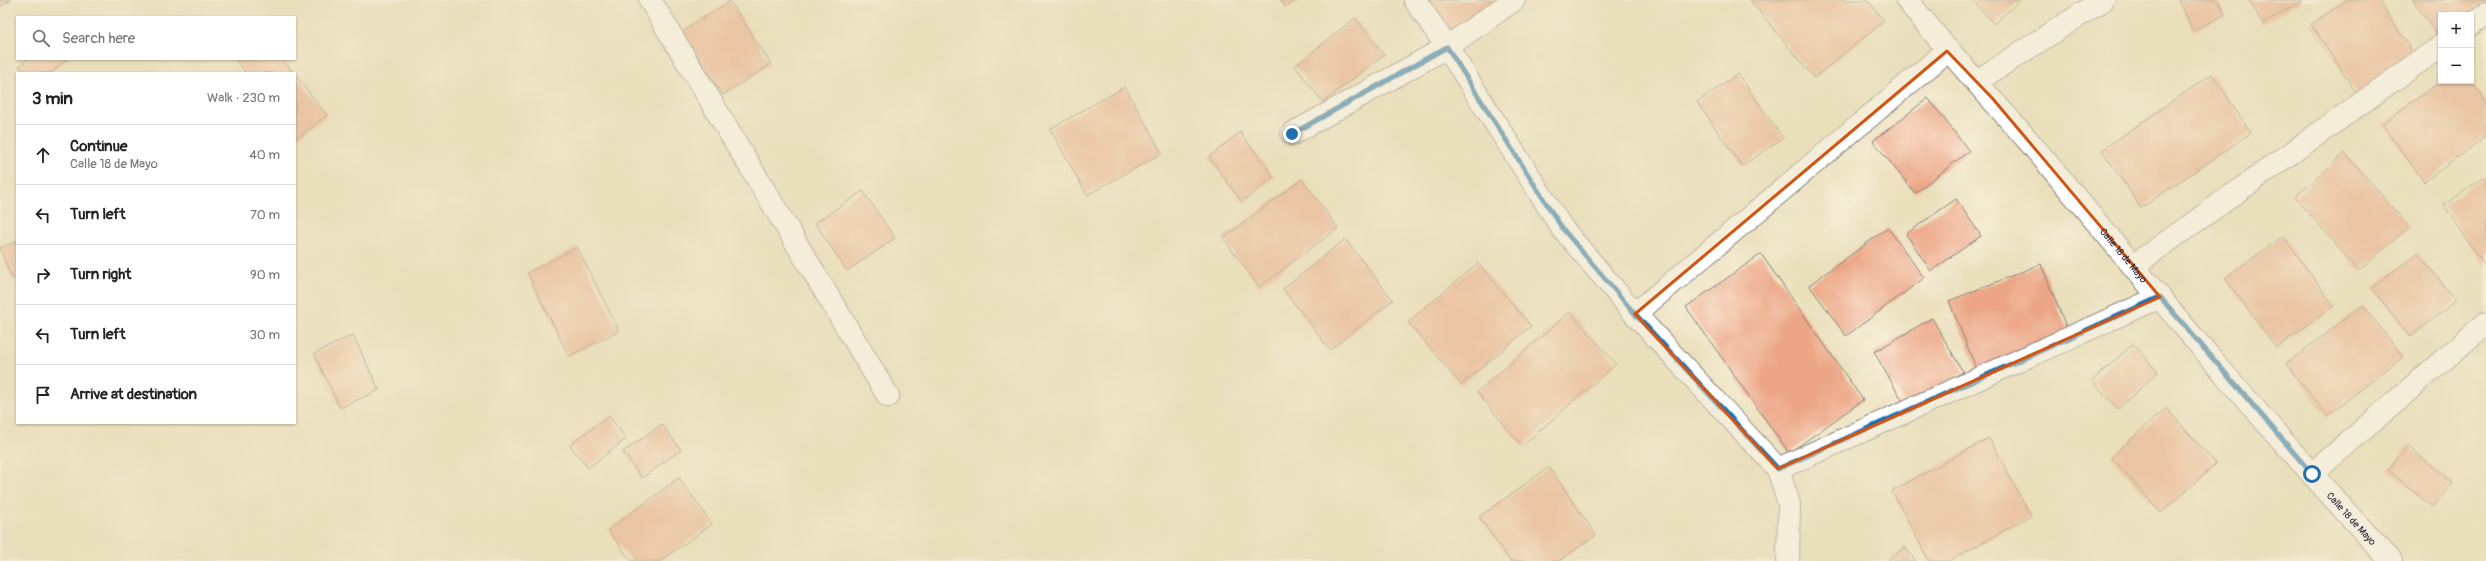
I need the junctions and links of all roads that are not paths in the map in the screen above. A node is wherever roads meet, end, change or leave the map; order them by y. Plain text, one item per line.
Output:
1 (650, 0) edge
2 (1414, 0) edge
3 (1514, 0) edge
4 (1907, 0) edge
5 (2103, 0) edge
6 (2486, 14) edge
7 (2474, 23) edge
8 (1447, 47) junction
9 (2438, 48) edge
10 (1947, 51) junction
11 (1977, 81) junction
12 (1292, 134) dead end
13 (2133, 266) junction
14 (2160, 297) junction
15 (1635, 314) junction
16 (2486, 323) edge
17 (888, 396) dead end
18 (1778, 469) junction
19 (2312, 474) junction
20 (1788, 561) edge
21 (2391, 561) edge

1 - 17 street
2 - 8 street
3 - 8 street
4 - 10 street, Calle 18 de Mayo
5 - 11 street
6 - 7 street
8 - 12 street
8 - 15 street
9 - 13 street
10 - 11 street, Calle 18 de Mayo
10 - 15 street
11 - 13 street, Calle 18 de Mayo
13 - 14 street, Calle 18 de Mayo
14 - 18 street
14 - 19 street, Calle 18 de Mayo
15 - 18 street
16 - 19 street
18 - 20 street
19 - 21 street, Calle 18 de Mayo

